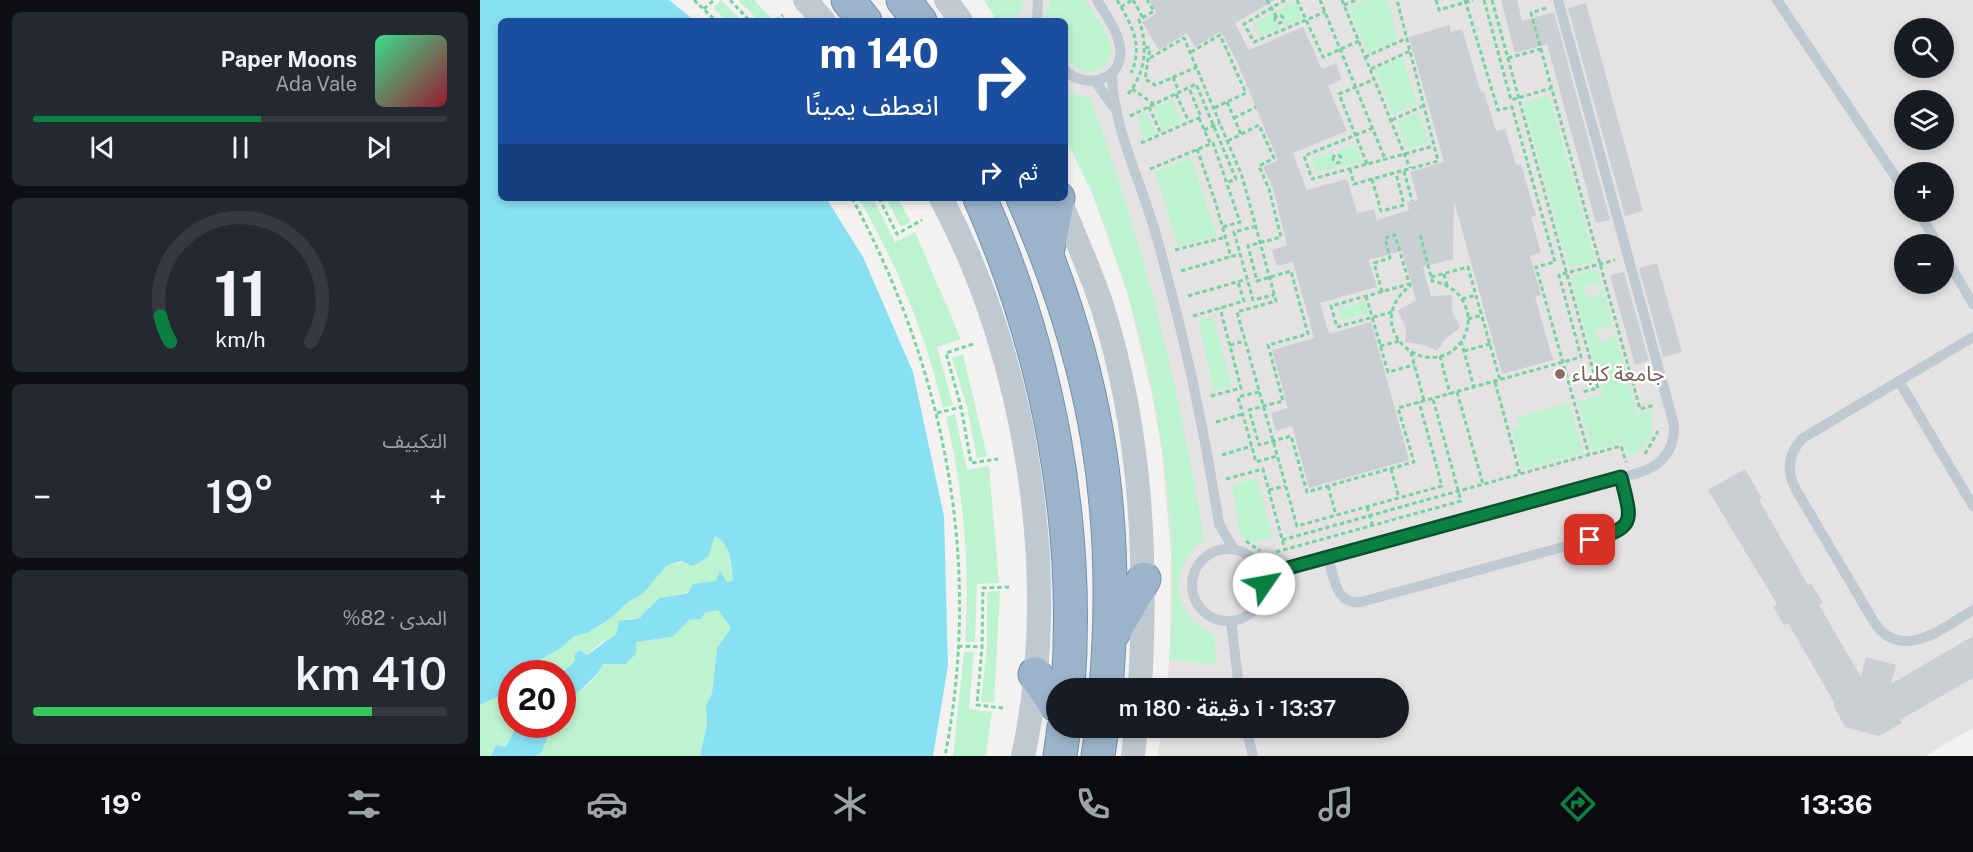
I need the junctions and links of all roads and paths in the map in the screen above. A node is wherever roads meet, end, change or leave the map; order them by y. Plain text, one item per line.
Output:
1 (694, 0) edge
2 (714, 0) edge
3 (730, 0) edge
4 (805, 0) edge
5 (848, 0) edge
6 (903, 0) edge
7 (946, 0) edge
8 (1038, 0) edge
9 (1098, 0) edge
10 (1117, 0) edge
11 (1132, 0) edge
12 (1147, 0) edge
13 (1267, 0) edge
14 (1285, 0) edge
15 (1298, 0) edge
16 (1320, 0) edge
17 (1342, 0) edge
18 (1356, 0) edge
19 (1397, 0) edge
20 (1436, 0) edge
21 (1473, 0) edge
22 (1484, 0) edge
23 (1492, 0) edge
24 (1544, 0) edge
25 (1558, 0) edge
26 (1777, 0) edge
27 (1465, 1) edge
28 (1344, 6) junction
29 (1121, 7) junction
30 (1272, 8) junction
31 (704, 9) junction
32 (1325, 12) junction
33 (783, 15) dead end
34 (713, 18) edge
35 (747, 18) edge
36 (780, 18) edge
37 (821, 18) edge
38 (863, 18) edge
39 (918, 18) edge
40 (959, 18) edge
41 (1037, 18) edge
42 (1143, 18) junction
43 (1308, 19) junction
44 (1284, 30) junction
45 (1407, 38) junction
46 (1359, 41) junction
47 (1145, 47) junction
48 (1340, 49) junction
49 (1541, 49) junction
50 (1410, 51) junction
51 (1191, 52) junction
52 (1365, 57) junction
53 (1150, 58) junction
54 (1508, 58) junction
55 (1197, 67) junction
56 (1371, 69) junction
57 (1068, 72) edge
58 (1112, 73) junction
59 (1173, 77) junction
60 (1127, 79) dead end
61 (1375, 79) junction
62 (1095, 81) junction
63 (1120, 87) dead end
64 (1356, 87) junction
65 (1189, 88) junction
66 (1552, 88) junction
67 (1132, 89) junction
68 (1178, 93) junction
69 (1518, 98) junction
70 (1227, 102) junction
71 (1154, 104) junction
72 (1424, 105) junction
73 (1128, 107) dead end
74 (1149, 107) junction
75 (1256, 107) dead end
76 (1115, 108) junction
77 (1214, 108) junction
78 (1131, 115) junction
79 (1199, 118) junction
80 (1234, 118) junction
81 (1392, 120) junction
82 (1119, 121) junction
83 (1189, 122) junction
84 (1220, 123) junction
85 (1134, 125) dead end
86 (1214, 126) junction
87 (1372, 128) junction
88 (1204, 130) junction
89 (1138, 134) dead end
90 (1161, 134) junction
91 (1241, 134) junction
92 (1356, 134) junction
93 (1228, 141) junction
94 (1141, 143) junction
95 (1210, 143) junction
96 (1332, 144) junction
97 (1434, 146) junction
98 (1197, 149) junction
99 (1144, 152) dead end
100 (1406, 153) junction
101 (1385, 159) junction
102 (1147, 161) dead end
103 (1367, 164) junction
104 (1410, 168) junction
105 (1350, 169) junction
106 (1150, 170) junction
107 (1404, 170) junction
108 (1340, 172) junction
109 (1396, 172) junction
110 (1894, 175) edge
111 (1153, 178) dead end
112 (1372, 179) junction
113 (1228, 182) junction
114 (854, 201) edge
115 (880, 201) edge
116 (942, 201) edge
117 (981, 201) edge
118 (1024, 201) edge
119 (1058, 201) edge
120 (1060, 201) edge
121 (1412, 201) dead end
122 (922, 220) dead end
123 (1256, 226) junction
124 (1223, 227) junction
125 (1420, 234) dead end
126 (1226, 237) junction
127 (1173, 241) dead end
128 (1260, 243) junction
129 (1175, 250) junction
130 (1047, 253) junction
131 (1240, 254) junction
132 (1628, 256) junction
133 (1231, 257) junction
134 (1253, 264) junction
135 (1600, 264) junction
136 (1244, 267) junction
137 (1181, 271) junction
138 (1954, 272) edge
139 (1567, 273) junction
140 (1444, 274) junction
141 (1270, 277) junction
142 (1431, 278) junction
143 (1183, 279) dead end
144 (1247, 279) junction
145 (1238, 282) junction
146 (1409, 284) junction
147 (1448, 285) junction
148 (1186, 288) dead end
149 (1382, 292) junction
150 (1275, 294) junction
151 (1476, 295) junction
152 (1188, 296) junction
153 (1366, 296) junction
154 (1462, 299) junction
155 (1973, 304) edge
156 (1220, 308) junction
157 (1392, 312) junction
158 (1482, 315) junction
159 (1193, 316) junction
160 (1372, 317) junction
161 (1468, 319) junction
162 (1195, 325) dead end
163 (1973, 337) edge
164 (1245, 341) junction
165 (1399, 341) junction
166 (1461, 341) junction
167 (973, 344) dead end
168 (1490, 344) junction
169 (1230, 345) junction
170 (1380, 346) junction
171 (1464, 351) junction
172 (1411, 352) junction
173 (1440, 356) junction
174 (1563, 362) junction
175 (1414, 365) junction
176 (1500, 380) junction
177 (1495, 381) junction
178 (1899, 381) junction
179 (1209, 387) dead end
180 (1474, 387) junction
181 (1259, 392) junction
182 (1457, 392) junction
183 (1582, 392) dead end
184 (1450, 394) junction
185 (1211, 396) junction
186 (1433, 399) junction
187 (1421, 402) junction
188 (1213, 405) dead end
189 (1263, 406) junction
190 (961, 407) junction
191 (1215, 413) dead end
192 (937, 414) junction
193 (1243, 414) junction
194 (1658, 414) dead end
195 (1216, 422) junction
196 (1659, 422) dead end
197 (1254, 428) junction
198 (1247, 429) junction
199 (1218, 433) dead end
200 (1273, 441) junction
201 (1220, 444) dead end
202 (1252, 447) junction
203 (1222, 455) junction
204 (1589, 455) junction
205 (1277, 456) junction
206 (1637, 458) dead end
207 (998, 459) dead end
208 (1632, 460) dead end
209 (1224, 463) dead end
210 (1391, 469) junction
211 (1225, 471) dead end
212 (1520, 474) junction
213 (1621, 477) junction
214 (1483, 484) junction
215 (1285, 486) junction
216 (1328, 486) junction
217 (1269, 490) junction
218 (1459, 491) junction
219 (1399, 498) junction
220 (1973, 506) edge
221 (1367, 507) junction
222 (1336, 515) junction
223 (1369, 516) junction
224 (1219, 524) junction
225 (1372, 526) junction
226 (1243, 540) dead end
227 (1282, 540) junction
228 (1377, 544) junction
229 (1233, 549) junction
230 (1285, 550) junction
231 (1212, 552) junction
232 (1275, 553) dead end
233 (1265, 555) dead end
234 (1328, 557) junction
235 (1258, 566) junction
236 (1288, 568) junction
237 (1144, 579) junction
238 (1264, 584) junction
239 (1010, 587) dead end
240 (1973, 610) edge
241 (1231, 621) junction
242 (1111, 637) junction
243 (958, 646) junction
244 (982, 647) junction
245 (1035, 674) junction
246 (1068, 678) edge
247 (1107, 678) edge
248 (1140, 678) edge
249 (1238, 678) edge
250 (1046, 690) edge
251 (1003, 708) dead end
252 (1063, 738) edge
253 (1100, 738) edge
254 (1135, 738) edge
255 (1248, 738) edge
256 (945, 756) edge
257 (1023, 756) edge
258 (1060, 756) edge
259 (1098, 756) edge
260 (1133, 756) edge
261 (1253, 756) edge

1 - 31 path
2 - 31 path
3 - 35 path
4 - 37 street
5 - 38 highway
6 - 39 highway
7 - 40 street
8 - 41 lane
9 - 58 lane
10 - 29 path
11 - 29 path
11 - 42 path
12 - 42 path
13 - 30 path
14 - 30 path
15 - 43 path
16 - 32 path
17 - 28 path
18 - 28 path
19 - 45 path
20 - 27 path
21 - 27 path
22 - 69 path
23 - 54 path
24 - 49 path
25 - 132 lane
26 - 110 lane
27 - 174 path
28 - 46 path
29 - 60 path
30 - 44 path
30 - 44 path
31 - 34 path
32 - 43 path
32 - 48 path
33 - 36 path
42 - 47 path
43 - 44 path
43 - 48 path
45 - 50 path
45 - 52 path
46 - 48 path
46 - 52 path
47 - 53 path
47 - 67 path
48 - 64 path
49 - 54 path
49 - 66 path
50 - 56 path
50 - 72 path
51 - 53 path
51 - 55 path
51 - 70 path
52 - 56 path
53 - 59 path
54 - 69 path
55 - 59 path
55 - 77 path
56 - 61 path
57 - 62 lane
58 - 62 lane
58 - 76 lane
59 - 68 path
61 - 64 path
61 - 81 path
62 - 76 lane
63 - 67 path
64 - 87 path
64 - 92 path
65 - 68 path
65 - 79 path
65 - 86 path
66 - 69 path
66 - 135 path
67 - 71 path
68 - 71 path
68 - 83 path
69 - 139 path
70 - 77 path
70 - 80 path
71 - 74 path
72 - 81 path
72 - 97 path
73 - 78 path
74 - 78 path
74 - 90 path
75 - 80 path
76 - 82 lane
77 - 84 path
78 - 82 path
78 - 85 path
79 - 83 path
79 - 88 path
80 - 91 path
81 - 100 path
82 - 224 lane
83 - 90 path
84 - 86 path
84 - 93 path
86 - 88 path
86 - 113 path
87 - 92 path
87 - 101 path
88 - 95 path
89 - 94 path
90 - 94 path
91 - 93 path
91 - 128 path
92 - 96 path
92 - 103 path
93 - 123 path
94 - 99 path
95 - 98 path
95 - 113 path
96 - 108 path
96 - 108 path
97 - 100 path
97 - 104 path
98 - 106 path
98 - 124 path
100 - 101 path
100 - 104 path
101 - 103 path
102 - 106 path
103 - 105 path
104 - 107 path
105 - 108 path
105 - 112 path
106 - 111 path
107 - 109 path
107 - 121 path
109 - 112 path
109 - 112 path
113 - 124 path
114 - 192 path
115 - 122 path
116 - 245 street
117 - 246 highway
118 - 130 highway
119 - 130 highway
120 - 237 street
123 - 128 path
123 - 131 path
124 - 126 path
125 - 142 path
126 - 129 path
126 - 133 path
127 - 129 path
128 - 134 path
128 - 141 path
129 - 137 path
130 - 242 highway
131 - 133 path
131 - 136 path
132 - 135 path
132 - 213 lane
133 - 137 path
134 - 136 path
134 - 141 path
135 - 139 path
135 - 194 path
136 - 144 path
137 - 143 path
138 - 155 lane
139 - 174 path
139 - 183 path
140 - 142 path
140 - 147 path
140 - 151 path
141 - 150 path
141 - 189 path
142 - 147 path
144 - 145 path
144 - 150 path
145 - 152 path
145 - 156 path
146 - 149 path
146 - 149 path
146 - 157 path
147 - 154 path
148 - 152 path
149 - 153 path
150 - 164 path
151 - 154 path
151 - 158 path
152 - 159 path
153 - 160 path
153 - 160 path
154 - 161 path
156 - 159 path
156 - 169 path
157 - 160 path
157 - 165 path
158 - 161 path
158 - 168 path
159 - 162 path
160 - 170 path
161 - 166 path
163 - 178 lane
164 - 169 path
164 - 181 path
165 - 170 path
165 - 172 path
166 - 171 path
166 - 173 path
167 - 190 path
168 - 171 path
168 - 176 path
169 - 185 path
170 - 175 path
171 - 180 path
172 - 173 path
172 - 175 path
173 - 184 path
174 - 176 path
174 - 204 path
175 - 187 path
176 - 177 path
177 - 180 path
177 - 212 path
178 - 220 lane
178 - 240 lane
179 - 185 path
180 - 182 path
181 - 189 path
181 - 193 path
182 - 184 path
182 - 214 path
184 - 186 path
185 - 188 path
186 - 187 path
186 - 218 path
187 - 210 path
187 - 219 path
189 - 197 path
189 - 200 path
190 - 192 path
190 - 207 path
191 - 195 path
192 - 243 path
193 - 195 path
193 - 198 path
195 - 199 path
196 - 206 path
197 - 198 path
197 - 200 path
198 - 202 path
200 - 205 path
200 - 216 path
201 - 203 path
202 - 203 path
202 - 205 path
203 - 209 path
204 - 208 path
204 - 212 path
205 - 215 path
210 - 216 path
210 - 219 path
211 - 217 path
212 - 214 path
213 - 228 lane
213 - 234 lane
214 - 218 path
215 - 217 path
215 - 222 path
216 - 222 path
217 - 227 path
218 - 223 path
218 - 225 path
219 - 221 path
221 - 222 path
221 - 223 path
223 - 225 path
223 - 227 path
224 - 229 lane
224 - 231 lane
225 - 228 path
225 - 230 path
226 - 233 path
227 - 230 path
228 - 234 lane
229 - 231 lane
229 - 235 lane
230 - 232 path
231 - 241 lane
234 - 236 lane
235 - 236 lane
235 - 238 lane
236 - 238 lane
237 - 242 highway
237 - 248 street
238 - 241 lane
239 - 244 path
241 - 249 lane
242 - 247 highway
243 - 244 path
243 - 256 path
244 - 251 path
245 - 250 highway
245 - 257 street
252 - 258 highway
253 - 259 highway
254 - 260 street
255 - 261 lane

